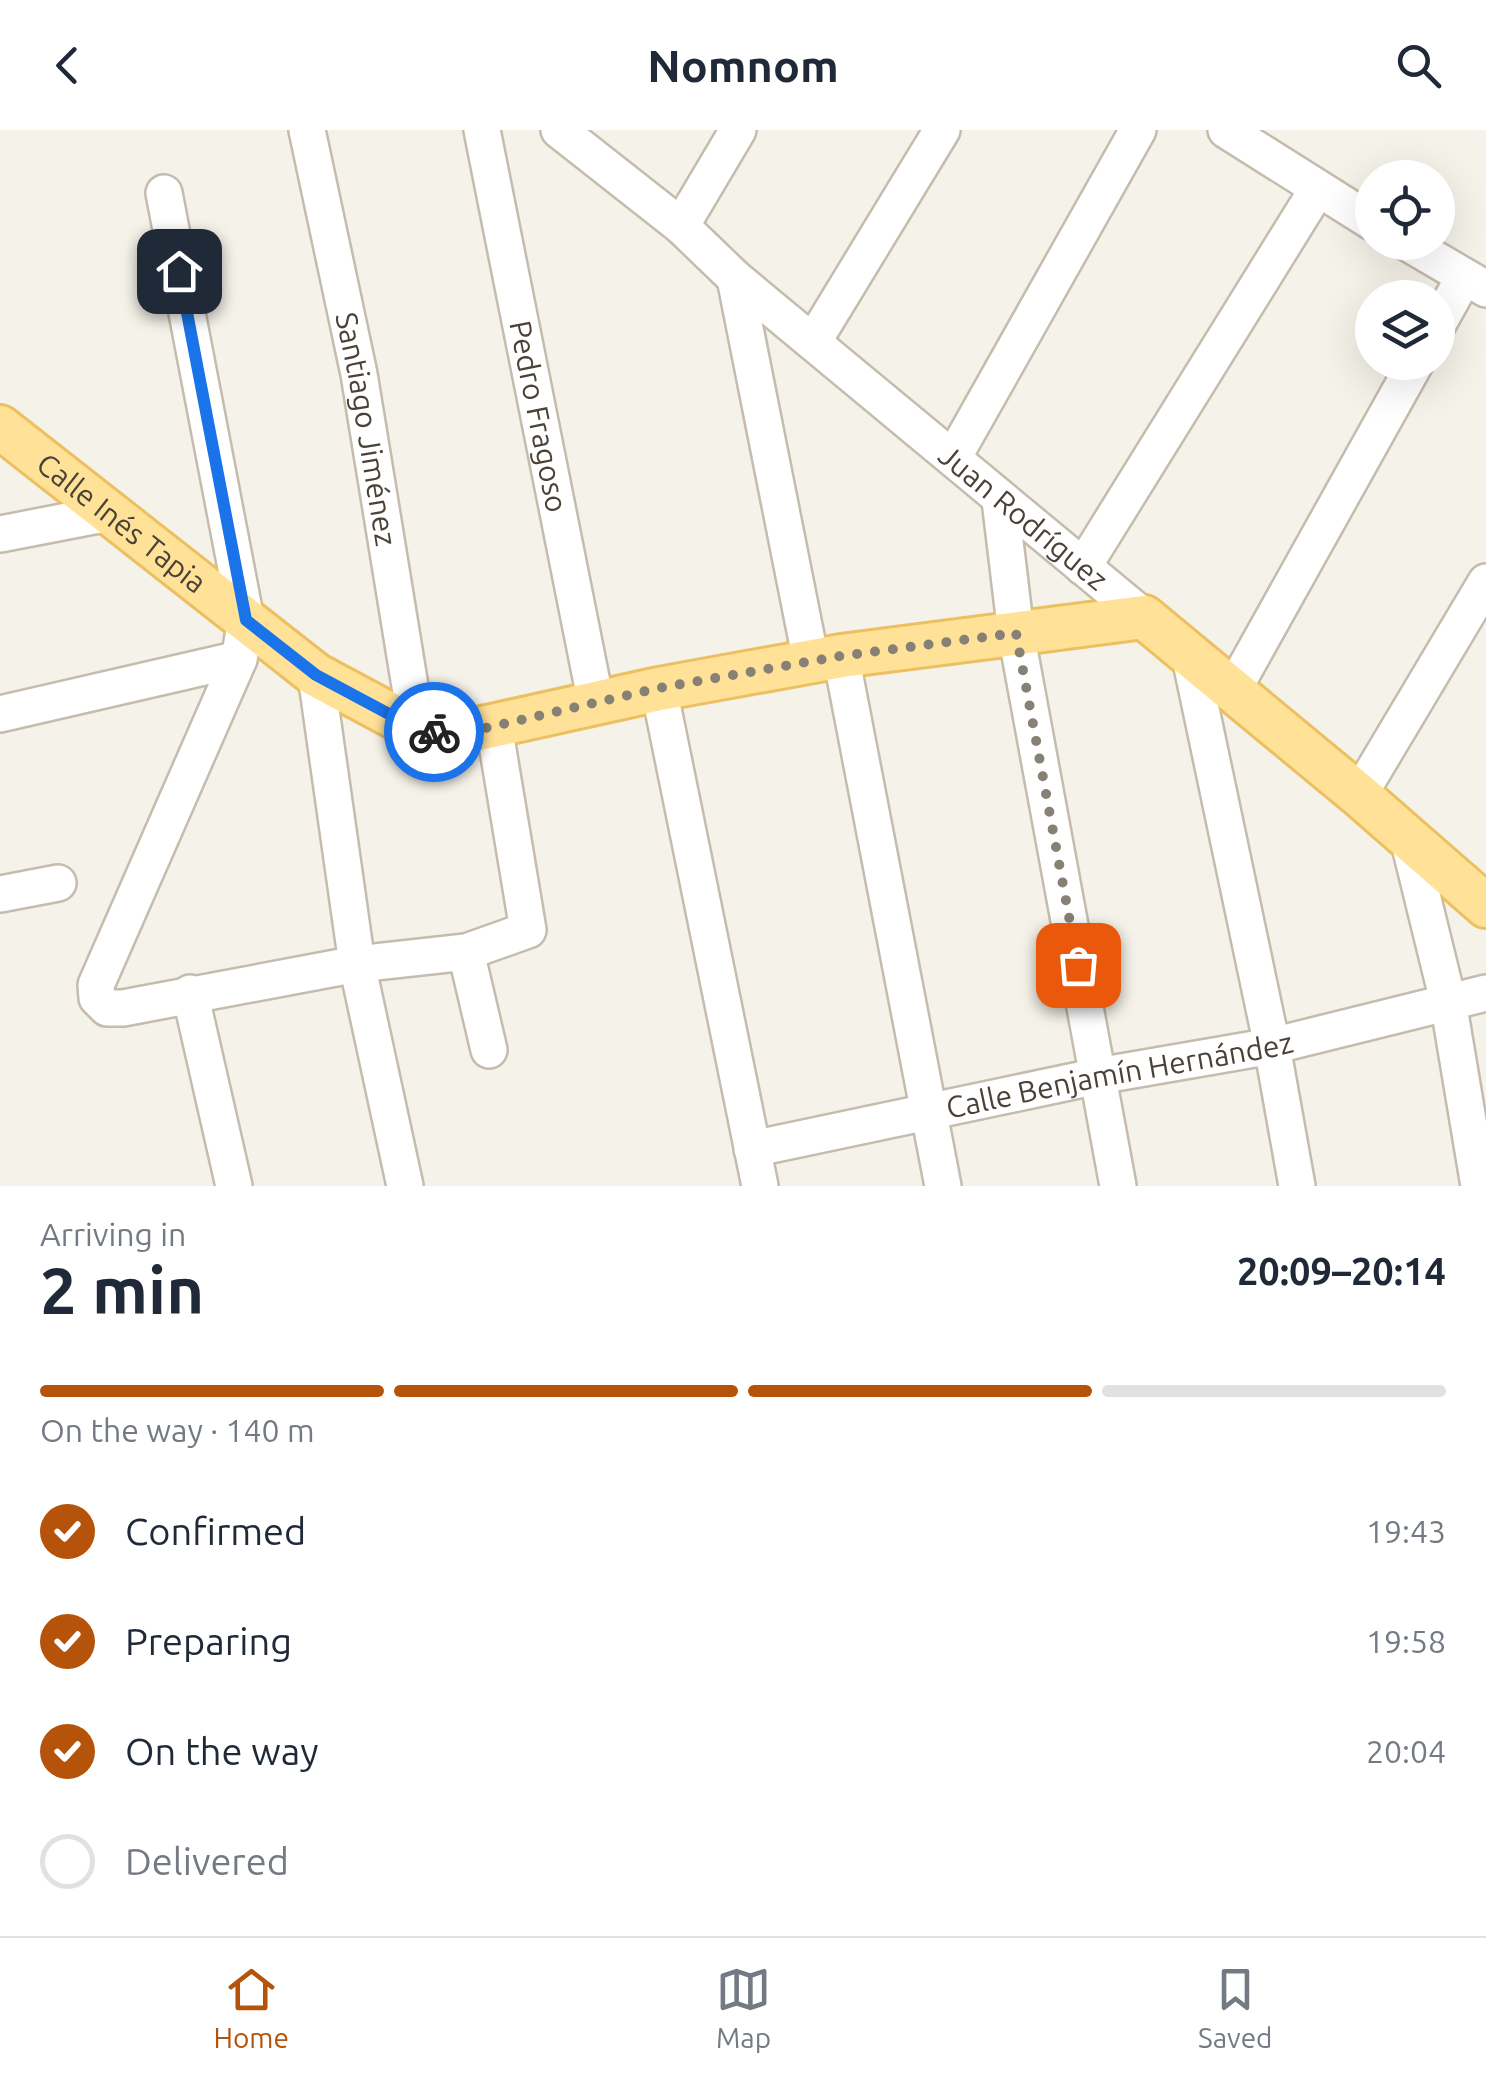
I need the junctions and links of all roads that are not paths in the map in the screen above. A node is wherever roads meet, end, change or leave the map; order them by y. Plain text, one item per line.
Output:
1 (307, 130) edge
2 (482, 130) edge
3 (558, 130) edge
4 (738, 130) edge
5 (942, 130) edge
6 (1138, 130) edge
7 (1227, 130) edge
8 (1318, 190) junction
9 (164, 193) dead end
10 (1355, 212) edge
11 (681, 226) junction
12 (1436, 260) edge
13 (735, 278) junction
14 (1475, 283) edge
15 (1455, 305) edge
16 (813, 342) junction
17 (1406, 380) edge
18 (0, 427) edge
19 (954, 458) junction
20 (1000, 500) junction
21 (109, 512) junction
22 (0, 534) edge
23 (1083, 566) junction
24 (1486, 582) edge
25 (1144, 617) junction
26 (1016, 633) junction
27 (243, 640) junction
28 (1190, 657) junction
29 (826, 659) junction
30 (316, 675) junction
31 (659, 688) junction
32 (1232, 690) junction
33 (596, 703) junction
34 (0, 714) edge
35 (494, 726) junction
36 (434, 732) junction
37 (1359, 795) junction
38 (1408, 838) junction
39 (58, 883) dead end
40 (0, 894) edge
41 (1486, 906) edge
42 (466, 952) junction
43 (356, 964) junction
44 (190, 993) junction
45 (1486, 993) edge
46 (1448, 1001) junction
47 (1272, 1046) junction
48 (488, 1050) dead end
49 (1098, 1076) junction
50 (929, 1112) junction
51 (752, 1149) junction
52 (234, 1186) edge
53 (405, 1186) edge
54 (760, 1186) edge
55 (943, 1186) edge
56 (1118, 1186) edge
57 (1297, 1186) edge
58 (1479, 1186) edge

1 - 36 street, Santiago Jiménez
2 - 33 street, Pedro Fragoso
3 - 11 street, Juan Rodríguez
4 - 11 street
5 - 16 street
6 - 19 street
7 - 8 street
8 - 10 street
8 - 23 street
9 - 27 street
11 - 13 street, Juan Rodríguez
12 - 14 street
13 - 16 street, Juan Rodríguez
13 - 29 street
14 - 15 street
16 - 19 street, Juan Rodríguez
17 - 32 street
18 - 21 main road, Calle Inés Tapia
19 - 20 street, Juan Rodríguez
20 - 23 street, Juan Rodríguez
20 - 26 street
21 - 22 street
21 - 27 main road, Calle Inés Tapia
23 - 25 street, Juan Rodríguez
24 - 37 street
25 - 26 main road
25 - 28 main road, Juan Rodríguez
26 - 29 main road
26 - 49 street
27 - 30 main road, Calle Inés Tapia
27 - 34 street
27 - 44 street
28 - 32 main road, Juan Rodríguez
28 - 47 street
29 - 31 main road
29 - 50 street
30 - 36 main road, Calle Inés Tapia
30 - 43 street
31 - 33 main road
31 - 51 street
32 - 37 main road, Juan Rodríguez
33 - 35 main road
35 - 36 main road
35 - 42 street
37 - 38 main road, Juan Rodríguez
38 - 41 main road, Juan Rodríguez
38 - 46 street
39 - 40 street
42 - 43 street
42 - 48 street
43 - 44 street
43 - 53 street
44 - 52 street
45 - 46 street, Calle Benjamín Hernández
46 - 47 street, Calle Benjamín Hernández
46 - 58 street
47 - 49 street, Calle Benjamín Hernández
47 - 57 street
49 - 50 street, Calle Benjamín Hernández
49 - 56 street
50 - 51 street, Calle Benjamín Hernández
50 - 55 street
51 - 54 street

